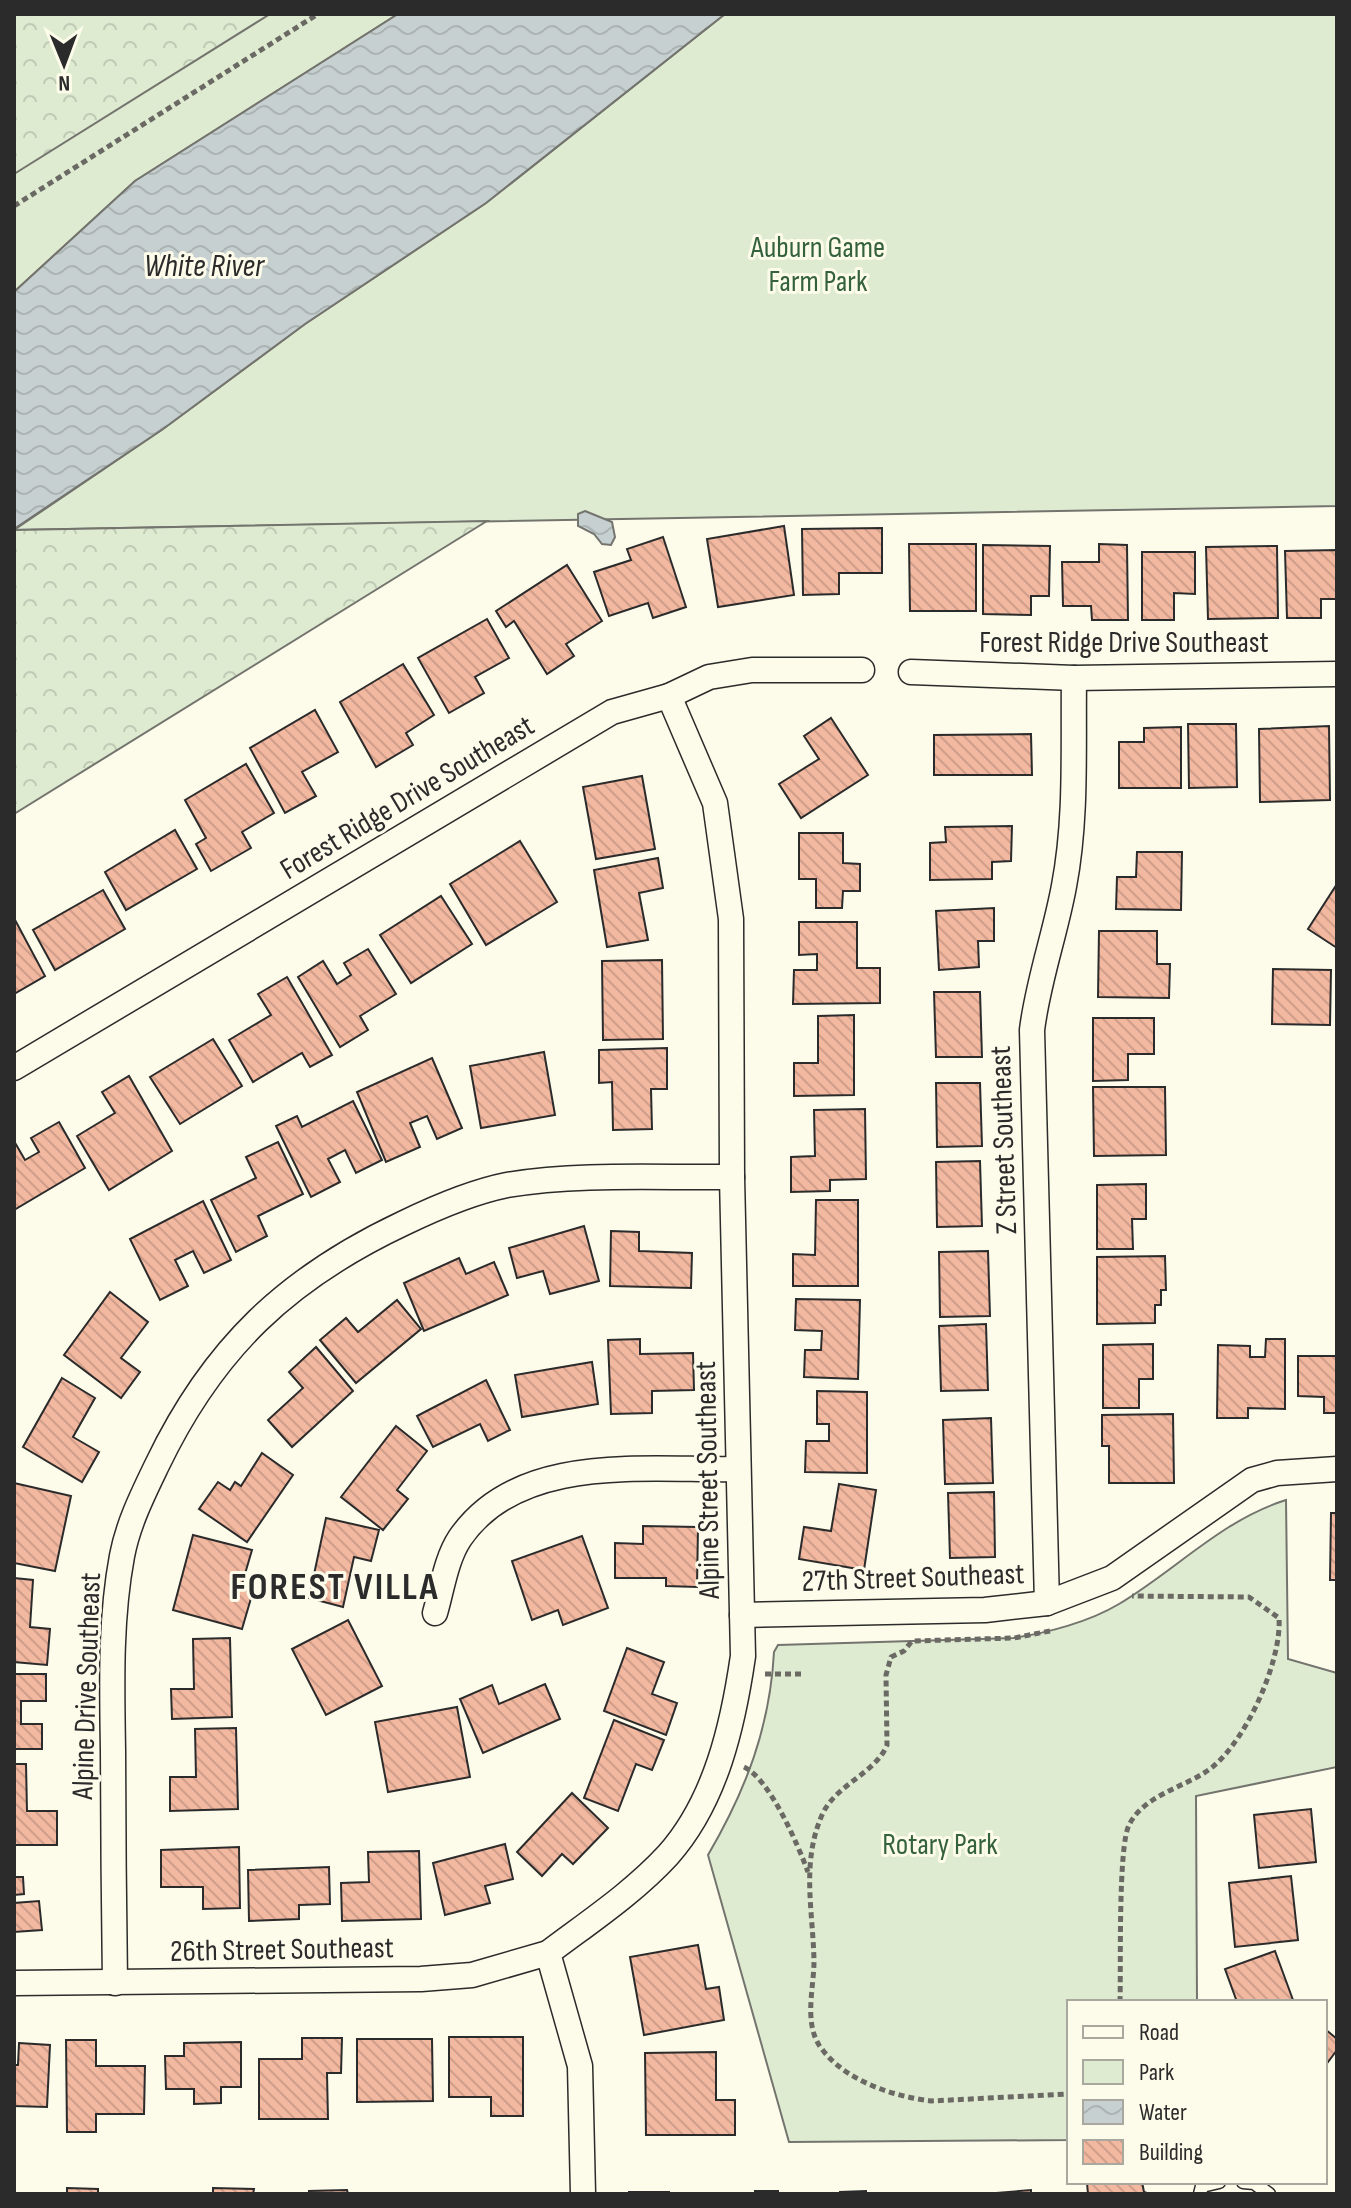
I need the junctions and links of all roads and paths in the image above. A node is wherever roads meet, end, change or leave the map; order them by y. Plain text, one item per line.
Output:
1 (318, 14) edge
2 (14, 206) edge
3 (862, 670) dead end
4 (911, 672) dead end
5 (1337, 674) edge
6 (1074, 678) junction
7 (669, 696) junction
8 (14, 1068) edge
9 (732, 1177) junction
10 (738, 1469) junction
11 (1337, 1469) edge
12 (1125, 1600) dead end
13 (1047, 1603) junction
14 (435, 1613) dead end
15 (742, 1615) junction
16 (1054, 1629) dead end
17 (740, 1672) junction
18 (804, 1674) dead end
19 (722, 1756) junction
20 (808, 1873) junction
21 (548, 1953) junction
22 (14, 1983) edge
23 (115, 1983) junction
24 (1120, 2000) edge
25 (1067, 2094) edge
26 (583, 2194) edge

1 - 2 path
3 - 7 street, Forest Ridge Drive Southeast
4 - 6 street, Forest Ridge Drive Southeast
5 - 6 street, Forest Ridge Drive Southeast
6 - 13 street, Z Street Southeast
7 - 8 street, Forest Ridge Drive Southeast
7 - 9 street, Alpine Street Southeast
9 - 10 street, Alpine Street Southeast
9 - 23 street, Alpine Drive Southeast
10 - 14 street
10 - 15 street, Alpine Street Southeast
11 - 13 street, 27th Street Southeast
12 - 24 path
13 - 15 street, 27th Street Southeast
15 - 17 street, Alpine Street Southeast
16 - 20 path
17 - 18 path
17 - 19 street, Alpine Street Southeast
19 - 20 path
19 - 21 street, Alpine Street Southeast
20 - 25 path
21 - 23 street, 26th Street Southeast
21 - 26 street
22 - 23 street, 26th Street Southeast

